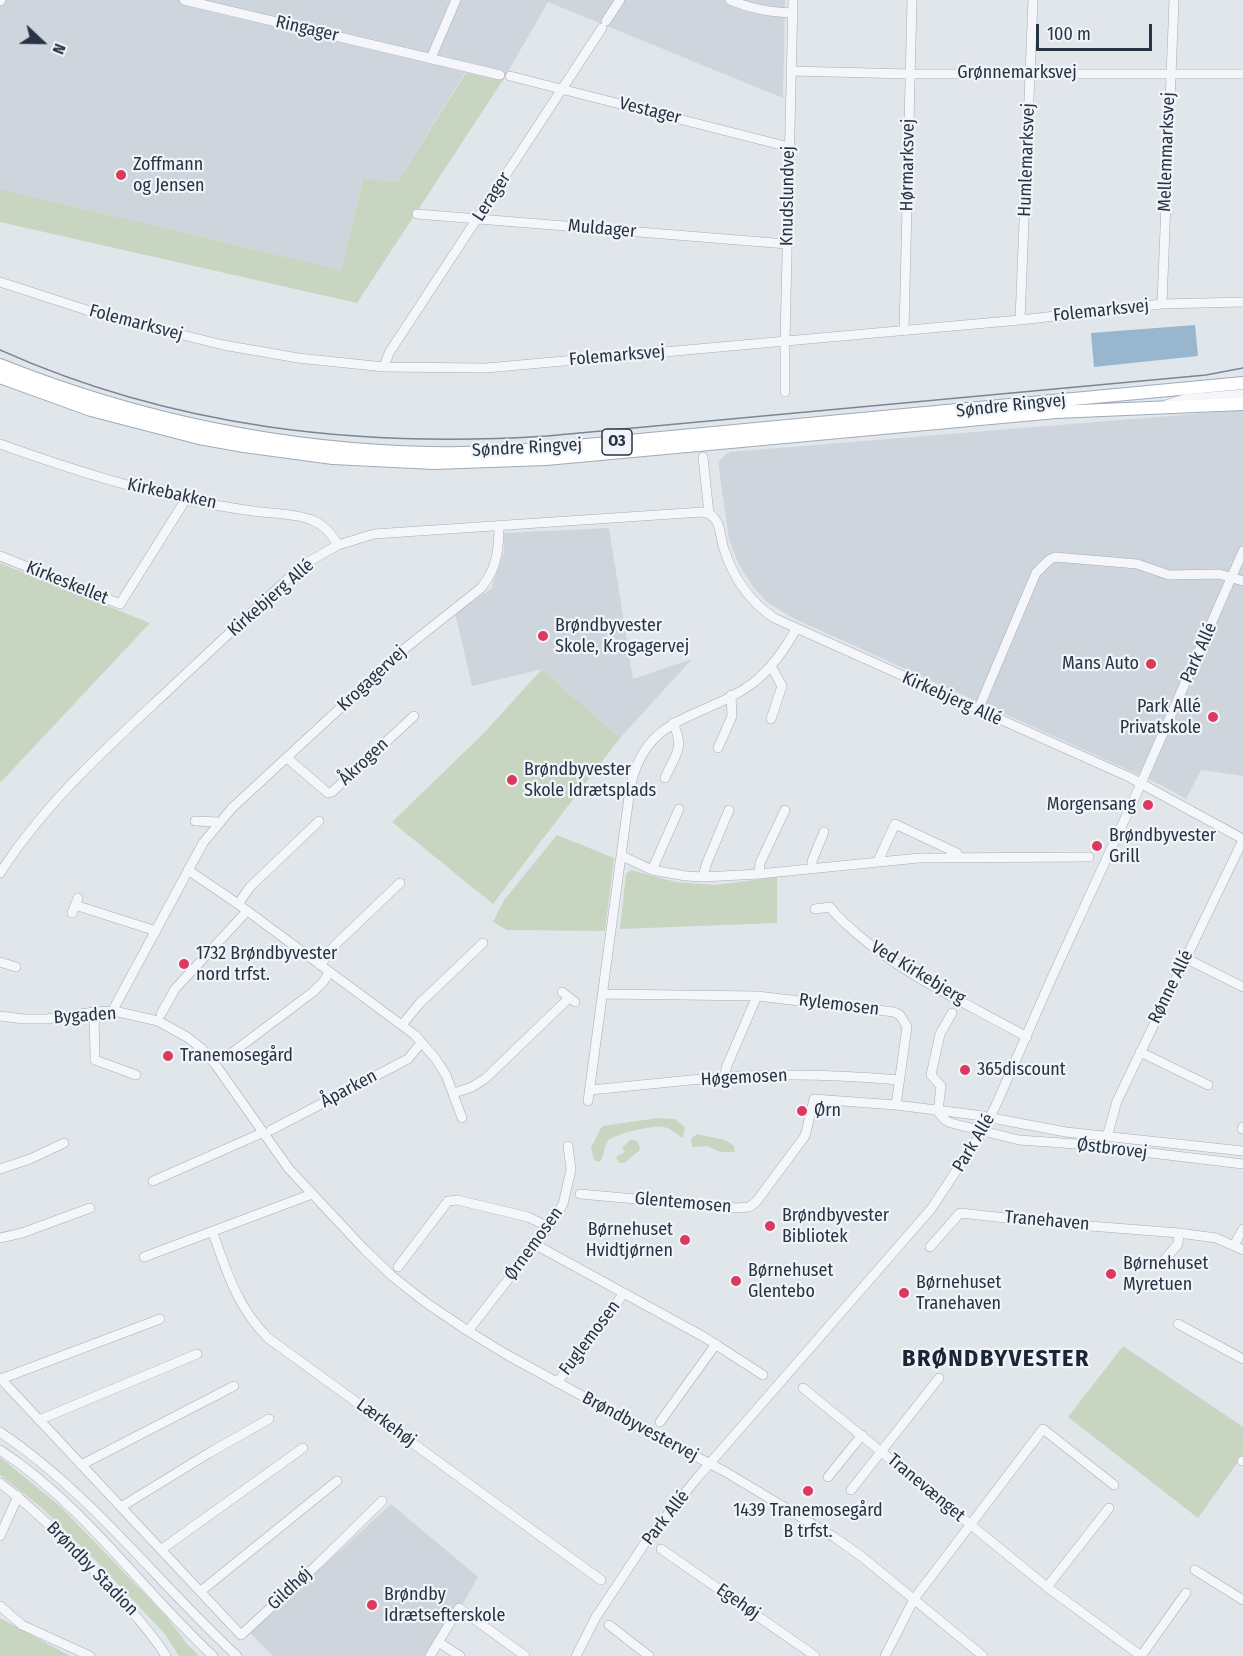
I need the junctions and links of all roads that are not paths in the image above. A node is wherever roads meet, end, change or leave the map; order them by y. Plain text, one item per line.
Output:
1 (184, 0) edge
2 (456, 0) edge
3 (620, 0) edge
4 (730, 0) edge
5 (793, 0) edge
6 (912, 0) edge
7 (1033, 0) edge
8 (1174, 0) edge
9 (792, 14) junction
10 (431, 58) junction
11 (791, 71) junction
12 (1030, 73) junction
13 (1170, 73) junction
14 (910, 74) junction
15 (1243, 74) edge
16 (500, 75) dead end
17 (510, 76) dead end
18 (562, 89) junction
19 (789, 147) junction
20 (417, 214) dead end
21 (478, 218) junction
22 (787, 244) junction
23 (0, 282) edge
24 (1243, 302) edge
25 (1162, 304) junction
26 (1020, 320) junction
27 (904, 331) junction
28 (784, 340) junction
29 (0, 365) edge
30 (384, 367) junction
31 (0, 377) edge
32 (1243, 383) edge
33 (785, 392) dead end
34 (1243, 394) edge
35 (1243, 404) edge
36 (1162, 406) junction
37 (0, 444) edge
38 (703, 457) dead end
39 (186, 499) junction
40 (709, 514) junction
41 (499, 525) junction
42 (338, 545) junction
43 (1243, 551) edge
44 (0, 556) edge
45 (1232, 577) junction
46 (1243, 581) edge
47 (796, 629) junction
48 (771, 666) junction
49 (731, 695) junction
50 (978, 710) junction
51 (414, 716) dead end
52 (771, 719) dead end
53 (673, 723) junction
54 (718, 748) dead end
55 (286, 758) junction
56 (665, 778) dead end
57 (1141, 784) junction
58 (679, 809) dead end
59 (729, 810) dead end
60 (785, 810) dead end
61 (195, 820) dead end
62 (319, 821) dead end
63 (219, 822) junction
64 (824, 832) dead end
65 (1243, 839) edge
66 (622, 856) junction
67 (958, 857) junction
68 (1089, 857) dead end
69 (878, 861) junction
70 (812, 868) junction
71 (188, 870) junction
72 (652, 870) junction
73 (0, 873) edge
74 (759, 874) junction
75 (704, 877) junction
76 (400, 883) dead end
77 (238, 904) junction
78 (75, 905) dead end
79 (815, 909) dead end
80 (247, 911) junction
81 (156, 930) junction
82 (483, 943) dead end
83 (1185, 958) junction
84 (0, 962) edge
85 (320, 965) junction
86 (16, 967) dead end
87 (329, 972) junction
88 (1243, 987) edge
89 (603, 994) junction
90 (757, 996) junction
91 (568, 997) dead end
92 (114, 1011) junction
93 (94, 1012) junction
94 (952, 1013) dead end
95 (161, 1014) dead end
96 (0, 1016) edge
97 (402, 1025) junction
98 (1027, 1036) junction
99 (422, 1042) junction
100 (1140, 1052) junction
101 (225, 1058) dead end
102 (136, 1075) dead end
103 (725, 1077) junction
104 (899, 1080) junction
105 (1208, 1085) dead end
106 (590, 1090) junction
107 (454, 1093) junction
108 (588, 1101) dead end
109 (896, 1105) junction
110 (938, 1112) junction
111 (462, 1118) dead end
112 (990, 1118) junction
113 (267, 1131) junction
114 (982, 1132) junction
115 (1107, 1137) junction
116 (64, 1143) dead end
117 (568, 1146) dead end
118 (1243, 1151) edge
119 (1243, 1164) edge
120 (0, 1169) edge
121 (153, 1181) dead end
122 (309, 1191) junction
123 (580, 1194) dead end
124 (90, 1209) dead end
125 (549, 1227) junction
126 (1243, 1229) edge
127 (213, 1233) junction
128 (1179, 1233) junction
129 (0, 1238) edge
130 (536, 1245) junction
131 (1234, 1245) junction
132 (930, 1247) dead end
133 (1243, 1250) edge
134 (144, 1257) dead end
135 (1165, 1259) dead end
136 (398, 1267) dead end
137 (624, 1293) junction
138 (160, 1319) dead end
139 (1178, 1324) dead end
140 (468, 1332) junction
141 (716, 1344) junction
142 (197, 1354) dead end
143 (1243, 1359) edge
144 (763, 1375) dead end
145 (0, 1378) edge
146 (939, 1378) dead end
147 (557, 1383) junction
148 (234, 1386) dead end
149 (803, 1388) dead end
150 (268, 1419) dead end
151 (39, 1420) junction
152 (660, 1422) dead end
153 (0, 1432) edge
154 (862, 1435) junction
155 (303, 1448) dead end
156 (0, 1450) edge
157 (882, 1451) junction
158 (710, 1464) junction
159 (81, 1465) junction
160 (828, 1477) dead end
161 (337, 1481) dead end
162 (3, 1485) edge
163 (1114, 1485) dead end
164 (851, 1490) dead end
165 (0, 1496) edge
166 (18, 1497) junction
167 (382, 1501) dead end
168 (121, 1507) junction
169 (1109, 1508) dead end
170 (970, 1524) junction
171 (0, 1536) edge
172 (162, 1549) junction
173 (661, 1549) dead end
174 (1196, 1570) dead end
175 (601, 1580) dead end
176 (1047, 1587) junction
177 (201, 1591) junction
178 (1186, 1593) dead end
179 (914, 1599) junction
180 (1243, 1600) edge
181 (0, 1606) edge
182 (609, 1625) dead end
183 (438, 1642) junction
184 (163, 1653) edge
185 (90, 1656) edge
186 (213, 1656) edge
187 (237, 1656) edge
188 (430, 1656) edge
189 (460, 1656) edge
190 (525, 1656) edge
191 (576, 1656) edge
192 (649, 1656) edge
193 (815, 1656) edge
194 (885, 1656) edge
195 (983, 1656) edge
196 (1141, 1656) edge

1 - 10 street, Ringager
2 - 10 street
3 - 18 street, Lerager
4 - 9 street
5 - 9 street, Knudslundvej
6 - 14 street, Hørmarksvej
7 - 12 street, Humlemarksvej
8 - 13 street, Mellemmarksvej
9 - 11 street, Knudslundvej
10 - 16 street, Ringager
11 - 14 street, Grønnemarksvej
11 - 19 street, Knudslundvej
12 - 13 street, Grønnemarksvej
12 - 14 street, Grønnemarksvej
12 - 26 street, Humlemarksvej
13 - 15 street, Grønnemarksvej
13 - 25 street, Mellemmarksvej
14 - 27 street, Hørmarksvej
17 - 18 street, Vestager
18 - 19 street, Vestager
18 - 21 street, Lerager
19 - 22 street, Knudslundvej
20 - 21 street, Muldager
21 - 22 street, Muldager
21 - 30 street, Lerager
22 - 28 street, Knudslundvej
23 - 30 street, Folemarksvej
24 - 25 street, Folemarksvej
25 - 26 street, Folemarksvej
26 - 27 street, Folemarksvej
27 - 28 street, Folemarksvej
28 - 30 street, Folemarksvej
28 - 33 street, Knudslundvej
29 - 32 main road, Søndre Ringvej / O3
31 - 36 main road, Søndre Ringvej / O3
34 - 36 street
35 - 36 main road, Søndre Ringvej / O3
37 - 39 street, Kirkebakken
38 - 40 street, Kirkebjerg Allé
39 - 42 street, Kirkebakken
39 - 44 street, Kirkeskellet
40 - 41 street, Kirkebjerg Allé
40 - 47 street, Kirkebjerg Allé
41 - 42 street, Kirkebjerg Allé
41 - 55 street, Krogagervej
42 - 73 street, Kirkebjerg Allé
43 - 45 street, Park Allé
45 - 46 street
45 - 50 street
45 - 57 street, Park Allé
47 - 48 street
47 - 50 street, Kirkebjerg Allé
48 - 49 street
48 - 52 street
49 - 53 street
49 - 54 street
50 - 57 street, Kirkebjerg Allé
51 - 55 street, Åkrogen
53 - 56 street
53 - 66 street
55 - 63 street, Krogagervej
57 - 65 street, Kirkebjerg Allé
57 - 98 street, Park Allé
58 - 72 street
59 - 75 street
60 - 74 street
61 - 63 street
62 - 77 street
63 - 71 street, Krogagervej
64 - 70 street
65 - 83 street, Rønne Allé
66 - 72 street
66 - 89 street
67 - 68 street
67 - 69 street
67 - 69 street
69 - 70 street
70 - 74 street
71 - 77 street
71 - 81 street, Krogagervej
72 - 75 street
74 - 75 street
76 - 85 street
77 - 80 street
78 - 81 street
79 - 98 street, Ved Kirkebjerg
80 - 85 street
80 - 95 street
81 - 92 street, Krogagervej
82 - 97 street
83 - 88 street
83 - 100 street, Rønne Allé
84 - 86 street
85 - 87 street
87 - 97 street
87 - 101 street
89 - 90 street, Rylemosen
89 - 106 street
90 - 103 street
90 - 104 street, Rylemosen
91 - 107 street
92 - 93 street, Bygaden
92 - 113 street, Bygaden
93 - 96 street, Bygaden
93 - 102 street
94 - 110 street
97 - 99 street
98 - 112 street, Park Allé
99 - 107 street
99 - 113 street, Åparken
100 - 105 street
100 - 115 street, Rønne Allé
103 - 104 street, Høgemosen
103 - 106 street, Høgemosen
104 - 109 street, Rylemosen
106 - 108 street
107 - 111 street
109 - 110 street, Glentemosen
109 - 123 street, Glentemosen
110 - 112 street, Glentemosen
110 - 114 street, Glentemosen
112 - 114 street, Park Allé
112 - 115 street, Østbrovej
113 - 121 street
113 - 122 street, Bygaden
114 - 119 street, Østbrovej
114 - 158 street, Park Allé
115 - 118 street, Østbrovej
116 - 120 street
117 - 125 street, Ørnemosen
122 - 127 street
122 - 140 street, Brøndbyvestervej
124 - 129 street
125 - 130 street, Ørnemosen
125 - 136 street
126 - 131 street
127 - 134 street
127 - 175 street, Lærkehøj
128 - 131 street, Tranehaven
128 - 132 street, Tranehaven
128 - 135 street
130 - 137 street, Fuglemosen
130 - 140 street, Ørnemosen
131 - 133 street, Tranehaven
137 - 141 street, Fuglemosen
137 - 147 street, Fuglemosen
138 - 145 street, Gildhøj
139 - 143 street
140 - 147 street, Brøndbyvestervej
141 - 144 street, Fuglemosen
141 - 152 street
142 - 151 street
145 - 151 street, Gildhøj
146 - 157 street, Tranevænget
147 - 158 street, Brøndbyvestervej
148 - 159 street
149 - 154 street, Tranevænget
150 - 168 street
151 - 159 street, Gildhøj
153 - 187 street
154 - 157 street, Tranevænget
154 - 160 street
155 - 172 street
156 - 186 street
157 - 164 street, Tranevænget
157 - 170 street, Tranevænget
158 - 179 street, Brøndbyvestervej
158 - 191 street, Park Allé
159 - 168 street, Gildhøj
161 - 177 street
162 - 165 street, Brøndby Stadion
162 - 166 street, Brøndby Stadion
163 - 170 street, Tranevænget
166 - 171 street
166 - 184 street, Brøndby Stadion
167 - 177 street, Gildhøj
168 - 172 street, Gildhøj
169 - 176 street
170 - 176 street, Tranevænget
170 - 179 street, Tranevænget
172 - 177 street, Gildhøj
173 - 193 street, Egehøj
174 - 180 street
176 - 196 street, Tranevænget
178 - 196 street, Tranevænget
179 - 194 street, Tranevænget
179 - 195 street, Brøndbyvestervej
181 - 185 street
182 - 192 street
183 - 188 street
183 - 189 street
183 - 190 street

